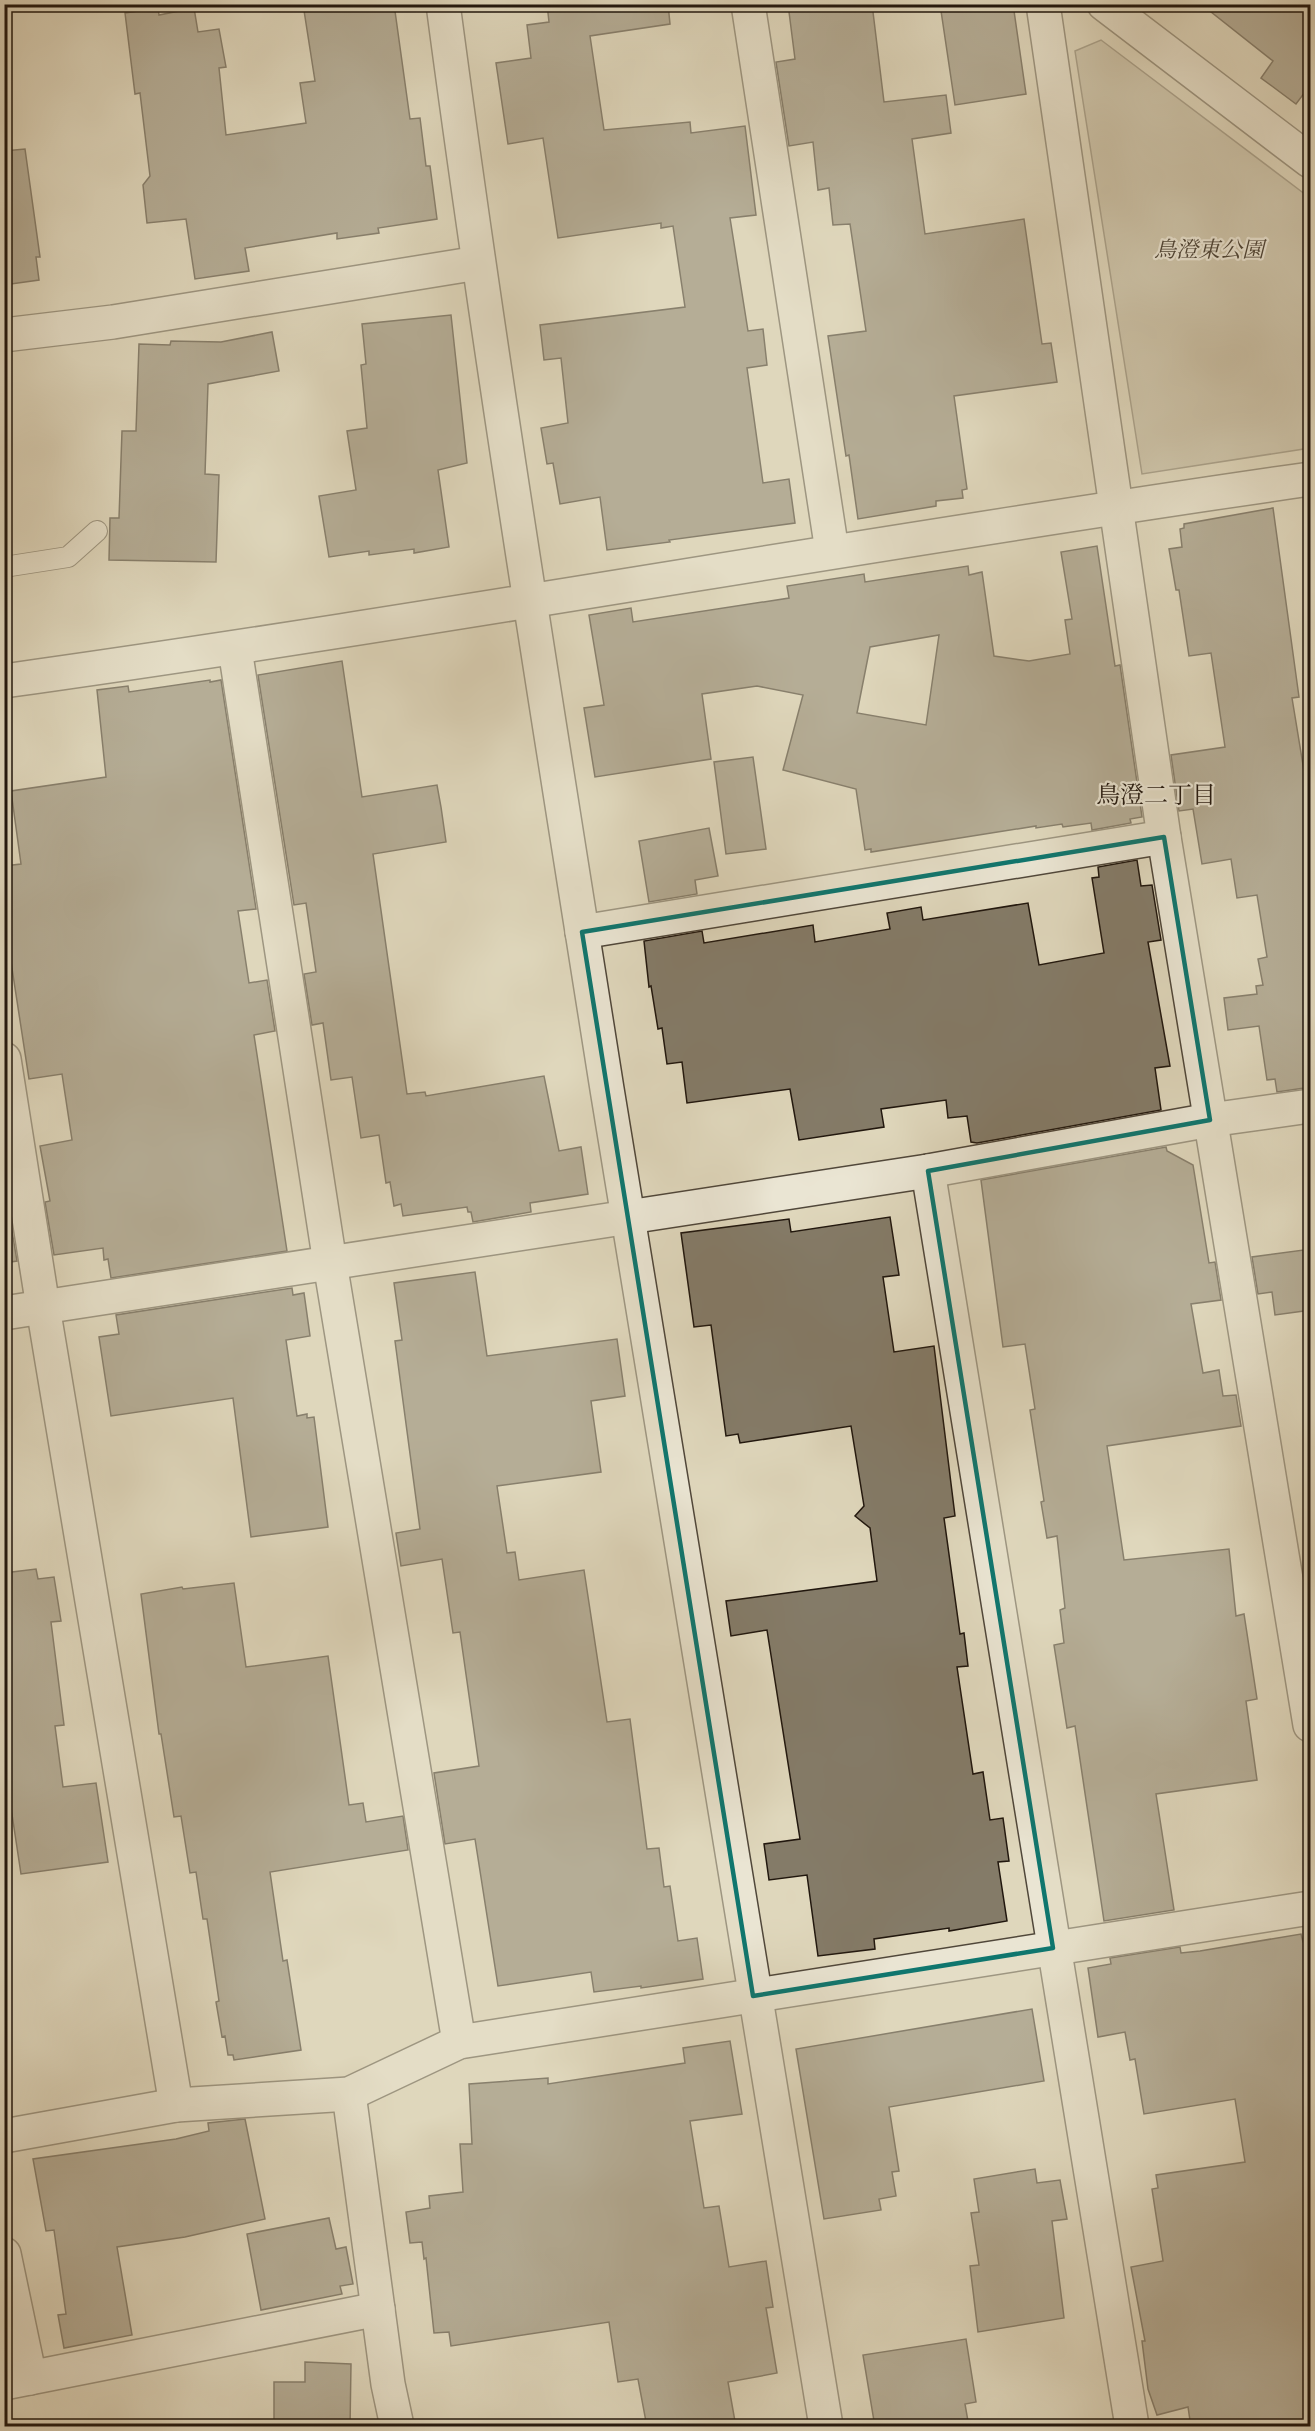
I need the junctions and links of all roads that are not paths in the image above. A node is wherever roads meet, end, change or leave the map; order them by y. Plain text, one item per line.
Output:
1 (444, 4) edge
2 (748, 4) edge
3 (1044, 4) edge
4 (1104, 4) edge
5 (1311, 161) edge
6 (478, 263) junction
7 (4, 335) edge
8 (1311, 479) edge
9 (1118, 506) junction
10 (97, 531) dead end
11 (832, 551) junction
12 (4, 567) edge
13 (530, 599) junction
14 (235, 649) junction
15 (4, 681) edge
16 (1164, 837) junction
17 (582, 932) junction
18 (4, 1059) edge
19 (1311, 1106) edge
20 (1209, 1120) junction
21 (928, 1171) junction
22 (628, 1215) junction
23 (330, 1263) junction
24 (43, 1307) junction
25 (4, 1313) edge
26 (1311, 1725) edge
27 (1311, 1908) edge
28 (1053, 1948) junction
29 (753, 1996) junction
30 (459, 2042) junction
31 (349, 2094) junction
32 (176, 2105) junction
33 (4, 2136) edge
34 (4, 2254) edge
35 (378, 2309) junction
36 (17, 2380) edge
37 (397, 2427) edge
38 (826, 2427) edge
39 (1132, 2427) edge

1 - 6 street
2 - 11 street
3 - 9 street
4 - 5 street
6 - 7 street
6 - 13 street
8 - 9 street
9 - 11 street
9 - 16 street
10 - 12 lane
11 - 13 street
13 - 14 street
13 - 17 street
14 - 15 street
14 - 23 street
16 - 17 street
16 - 20 street
17 - 22 street
18 - 24 street
19 - 20 street
20 - 21 street
20 - 26 street
21 - 22 street
21 - 28 street
22 - 23 street
22 - 29 street
23 - 24 street
23 - 30 street
24 - 25 street
24 - 32 street
27 - 28 street
28 - 29 street
28 - 39 street
29 - 30 street
29 - 38 street
30 - 31 street
31 - 32 street
31 - 35 street
32 - 33 street
34 - 36 street
35 - 36 street
35 - 37 street

